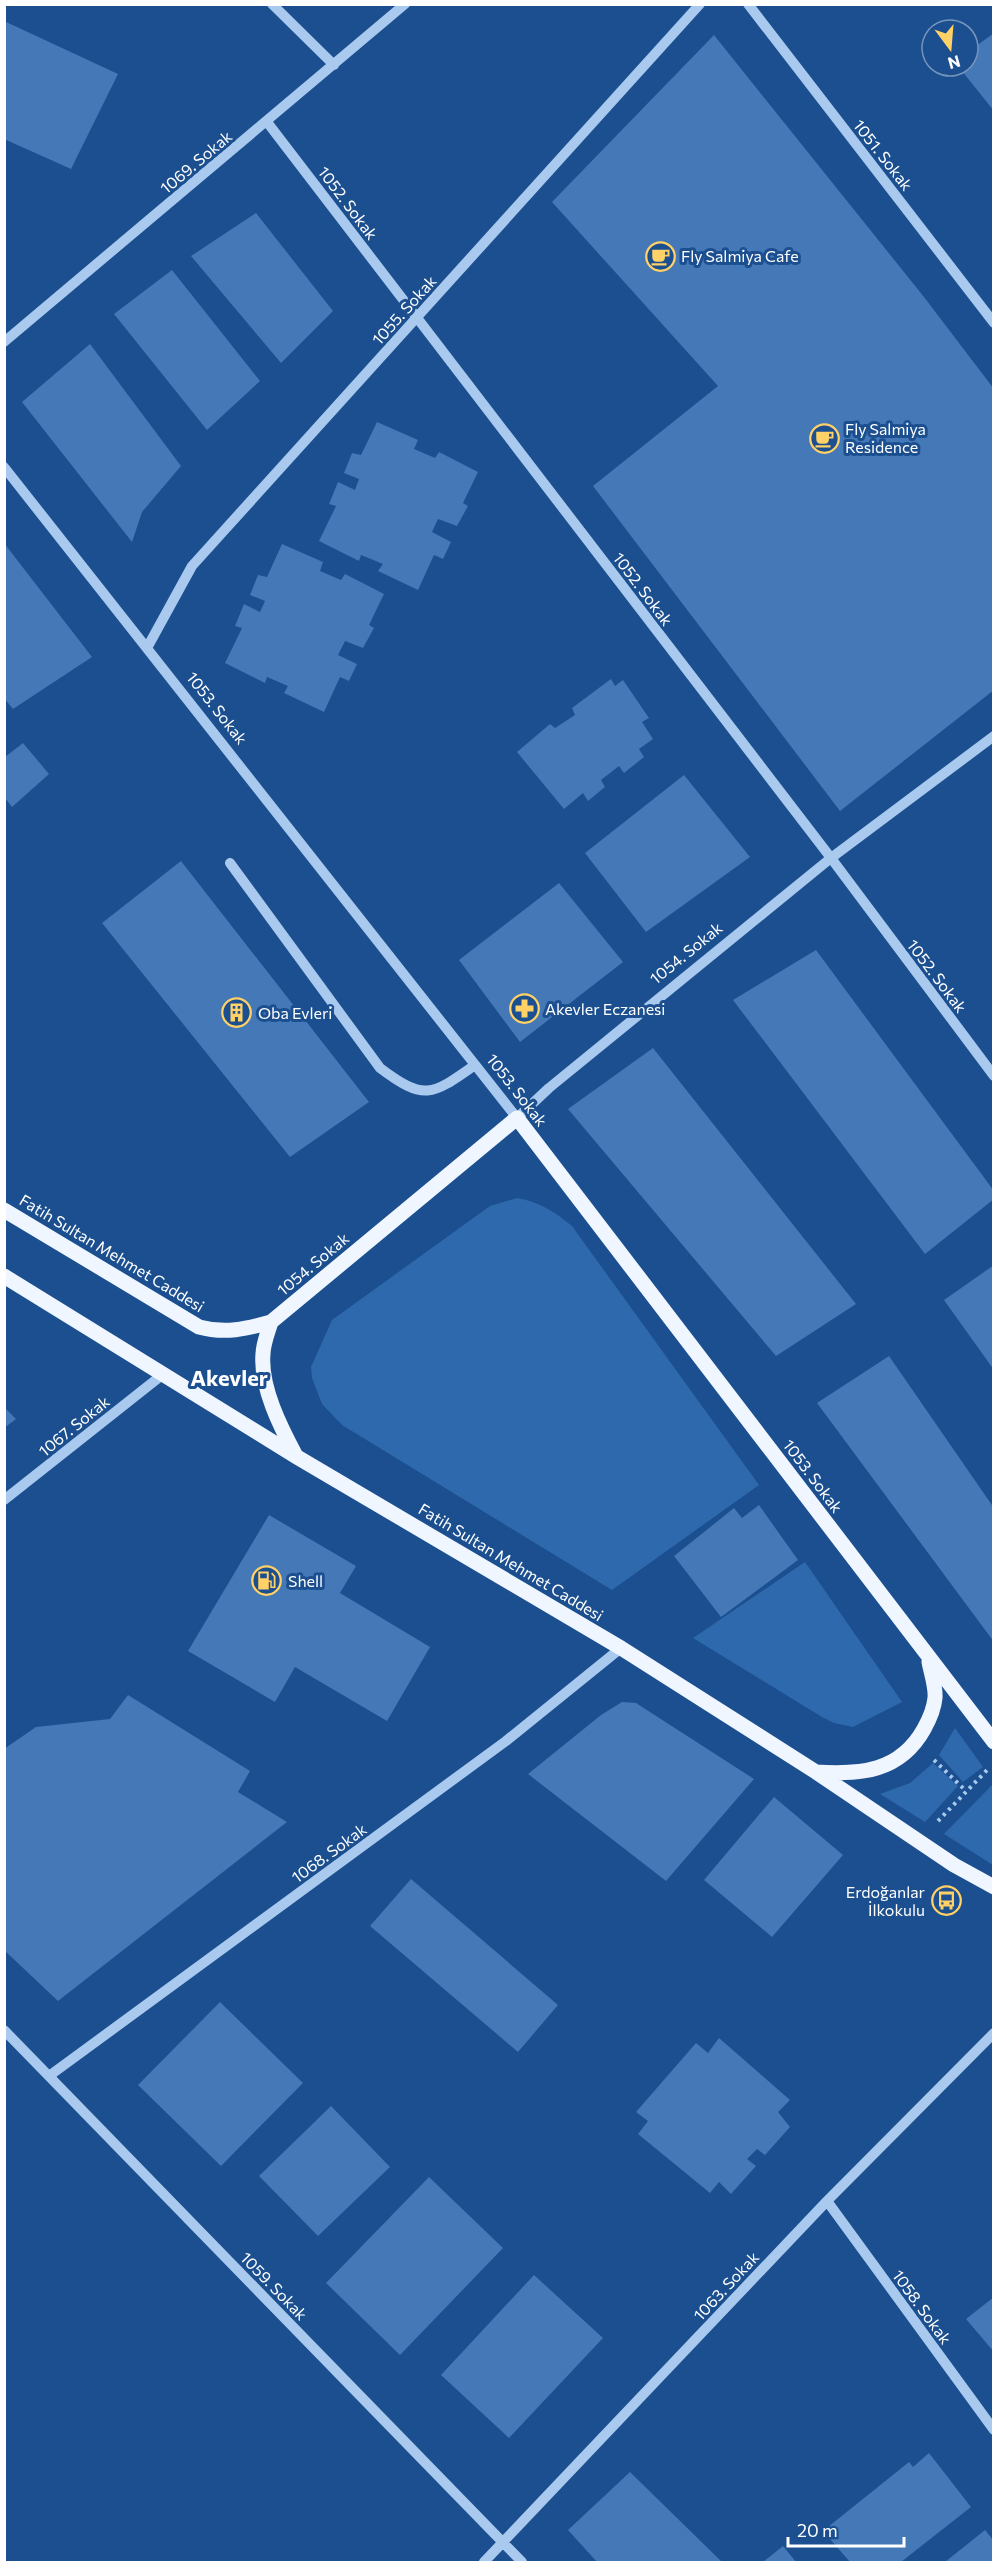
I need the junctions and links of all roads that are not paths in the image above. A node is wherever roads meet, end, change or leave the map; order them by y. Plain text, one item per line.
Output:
1 (272, 4) edge
2 (405, 4) edge
3 (700, 4) edge
4 (748, 4) edge
5 (334, 65) junction
6 (267, 122) junction
7 (417, 318) junction
8 (993, 323) edge
9 (4, 342) edge
10 (4, 467) edge
11 (147, 648) junction
12 (993, 736) edge
13 (831, 858) junction
14 (230, 863) dead end
15 (474, 1065) junction
16 (993, 1076) edge
17 (517, 1118) junction
18 (4, 1210) edge
19 (4, 1276) edge
20 (271, 1322) junction
21 (162, 1375) junction
22 (297, 1457) junction
23 (4, 1500) edge
24 (621, 1648) junction
25 (928, 1657) junction
26 (993, 1742) edge
27 (816, 1772) junction
28 (993, 1887) edge
29 (4, 2030) edge
30 (993, 2033) edge
31 (49, 2076) junction
32 (827, 2201) junction
33 (993, 2430) edge
34 (503, 2543) junction
35 (484, 2562) edge
36 (522, 2562) edge

1 - 5 street
2 - 5 street, 1069. Sokak
3 - 7 street, 1055. Sokak
4 - 8 street, 1051. Sokak
5 - 6 street, 1069. Sokak
6 - 7 street, 1052. Sokak
6 - 9 street, 1069. Sokak
7 - 11 street, 1055. Sokak
7 - 13 street, 1052. Sokak
10 - 11 street, 1053. Sokak
11 - 15 street, 1053. Sokak
12 - 13 street, 1054. Sokak
13 - 16 street, 1052. Sokak
13 - 17 street, 1054. Sokak
14 - 15 street
15 - 17 street, 1053. Sokak
17 - 20 main road, 1054. Sokak
17 - 25 main road, 1053. Sokak
18 - 20 main road, Fatih Sultan Mehmet Caddesi
19 - 21 main road, Fatih Sultan Mehmet Caddesi
20 - 22 main road
21 - 22 main road, Fatih Sultan Mehmet Caddesi
21 - 23 street, 1067. Sokak
22 - 24 main road, Fatih Sultan Mehmet Caddesi
24 - 27 main road, Fatih Sultan Mehmet Caddesi
24 - 31 street, 1068. Sokak
25 - 26 main road, 1053. Sokak
25 - 27 main road
27 - 28 main road, Fatih Sultan Mehmet Caddesi
29 - 31 street, 1059. Sokak
30 - 32 street, 1063. Sokak
31 - 34 street, 1059. Sokak
32 - 33 street, 1058. Sokak
32 - 34 street, 1063. Sokak
34 - 35 street, 1063. Sokak
34 - 36 street, 1059. Sokak

